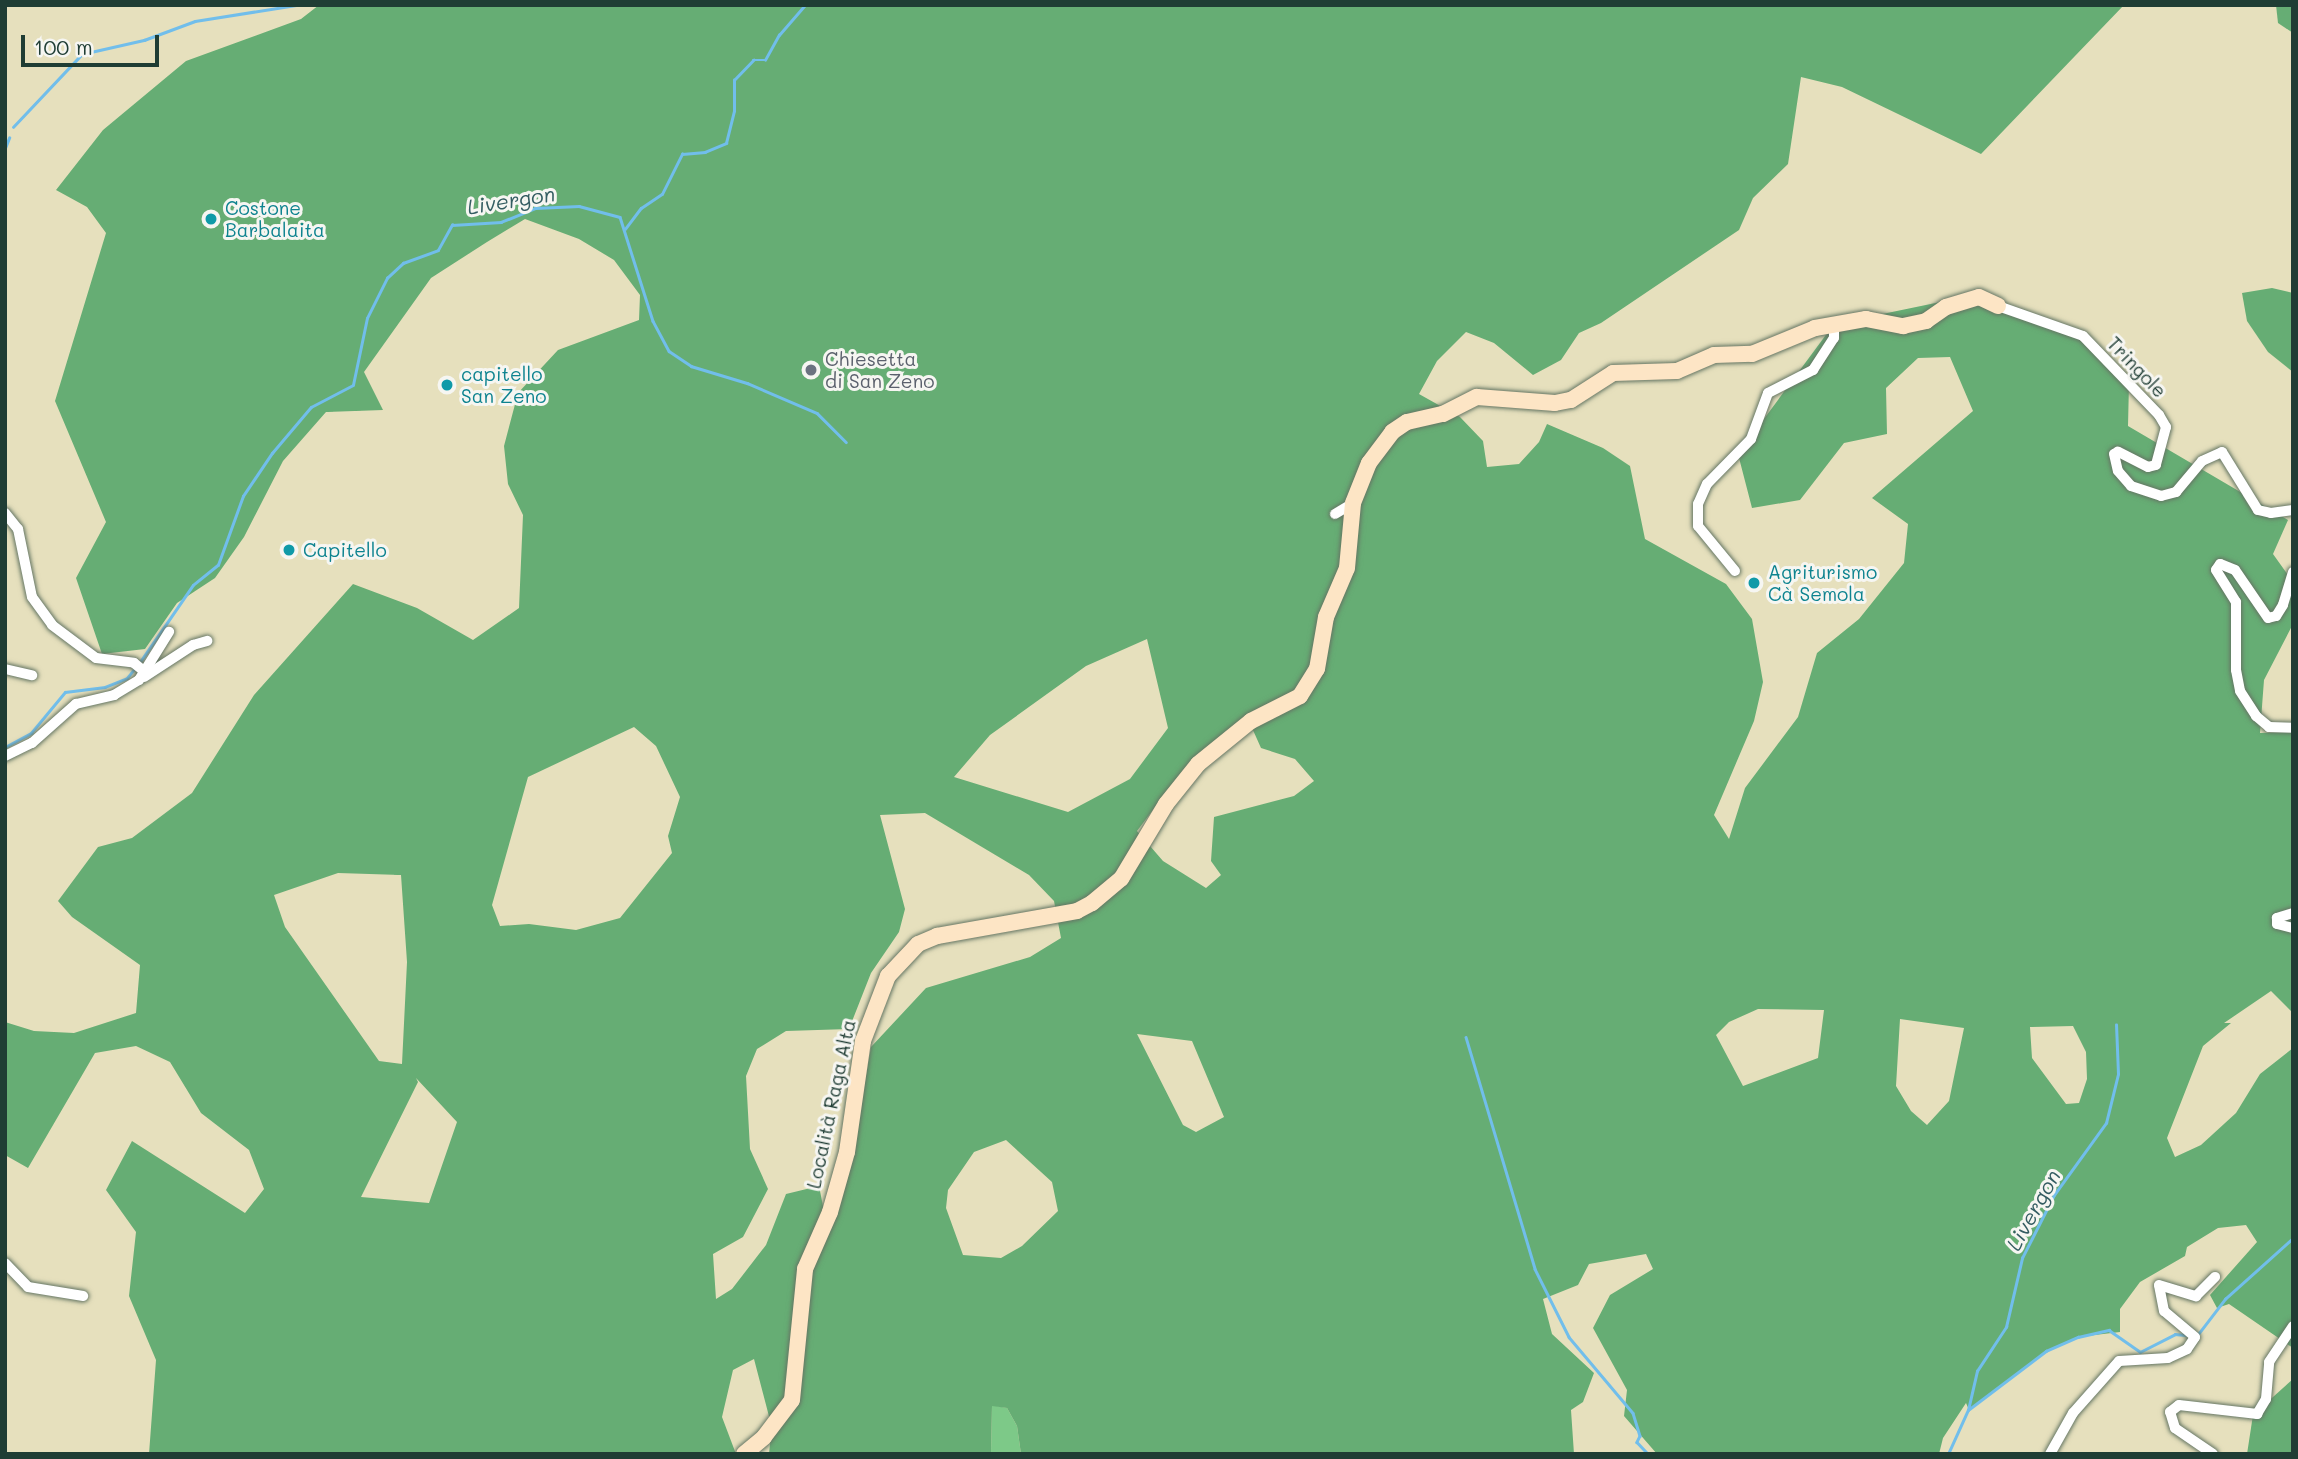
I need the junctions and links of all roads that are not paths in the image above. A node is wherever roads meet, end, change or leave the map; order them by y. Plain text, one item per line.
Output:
1 (1998, 306) joint
2 (1834, 324) junction
3 (1353, 503) junction
4 (2293, 510) edge
5 (5, 513) edge
6 (1335, 514) dead end
7 (1735, 571) dead end
8 (2293, 572) edge
9 (169, 632) dead end
10 (207, 641) dead end
11 (5, 669) edge
12 (140, 671) junction
13 (32, 674) dead end
14 (2293, 728) edge
15 (5, 755) edge
16 (2293, 913) edge
17 (2293, 928) edge
18 (5, 1263) edge
19 (2215, 1277) dead end
20 (83, 1296) dead end
21 (2293, 1326) edge
22 (744, 1454) edge
23 (2050, 1454) edge
24 (2213, 1454) edge

1 - 2 street, Località Raga Alta
1 - 4 street, Tringole
2 - 3 street, Località Raga Alta
2 - 7 street
3 - 6 street
3 - 22 street, Località Raga Alta
5 - 12 street
8 - 14 street
9 - 12 street
10 - 12 street
11 - 13 street
12 - 15 street
16 - 17 street
18 - 20 street
19 - 23 street
21 - 24 street

